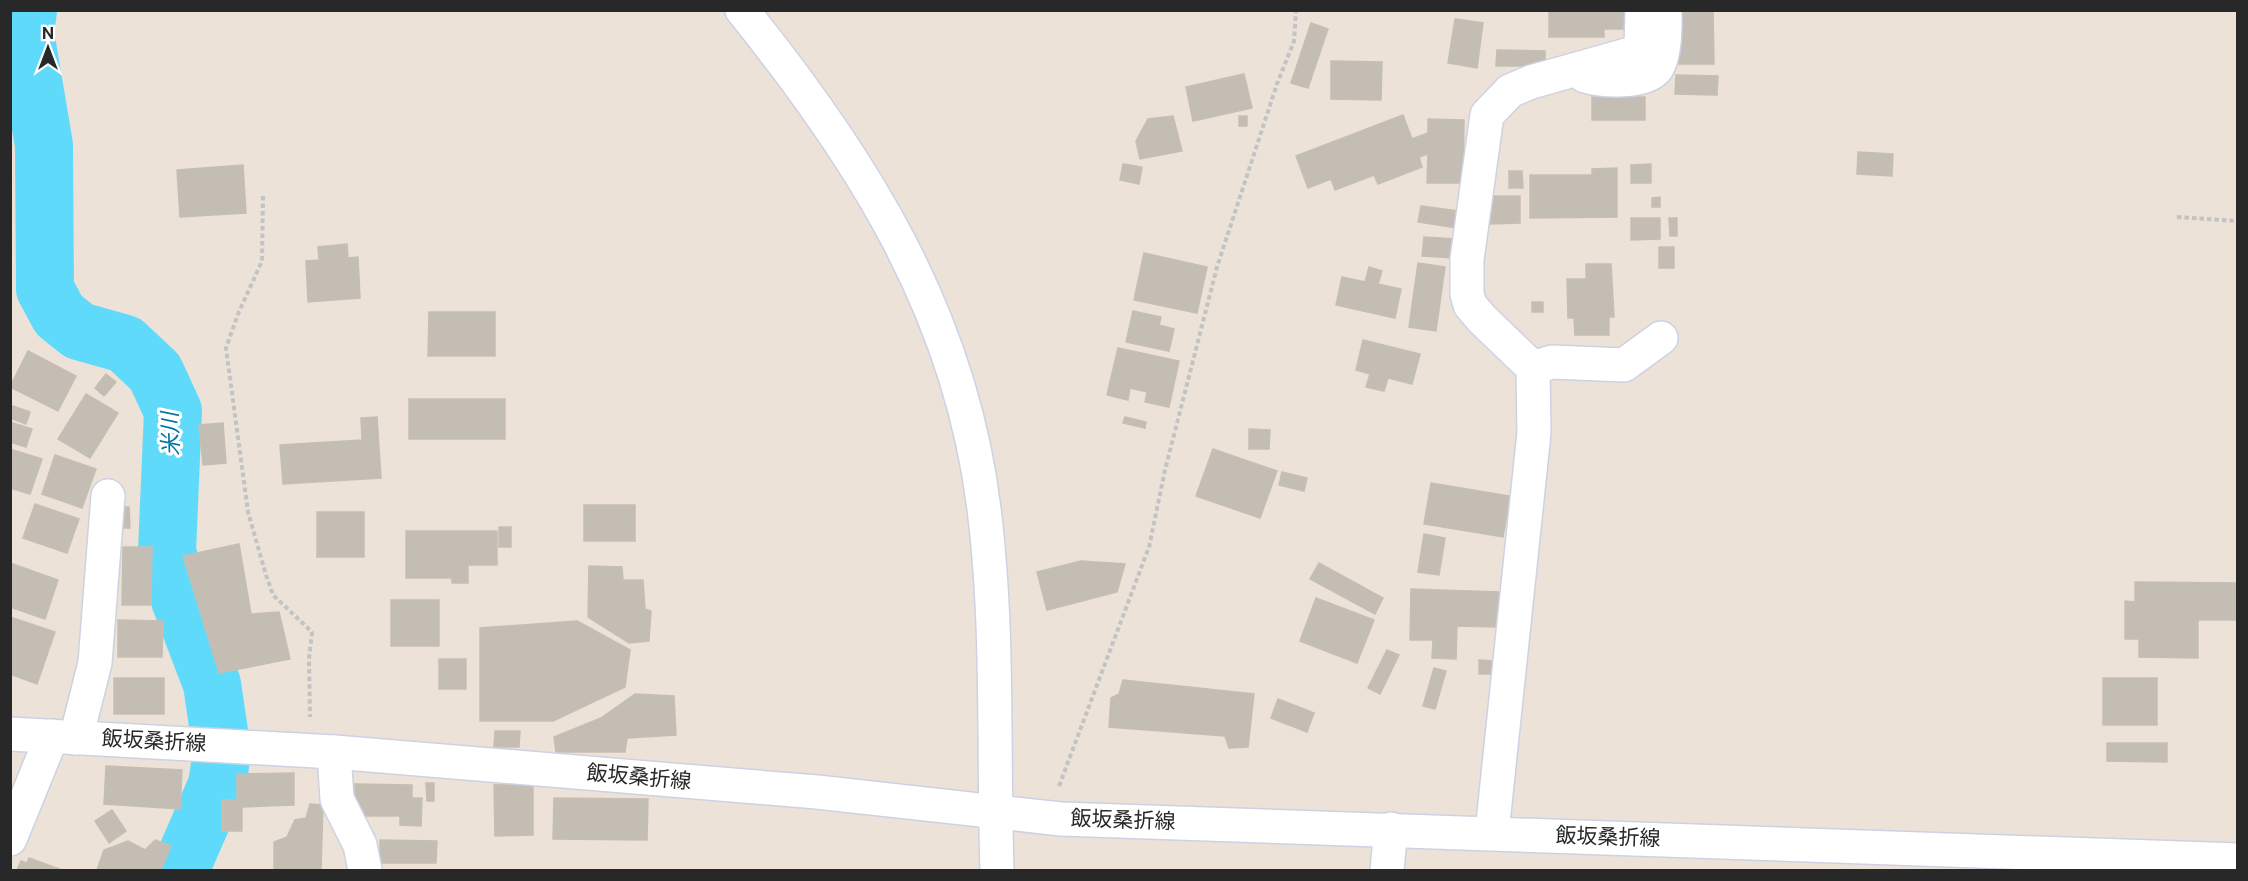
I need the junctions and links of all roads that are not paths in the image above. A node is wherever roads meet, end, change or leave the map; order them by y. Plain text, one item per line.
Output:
1 (742, 10) edge
2 (1642, 10) edge
3 (1665, 10) edge
4 (1572, 72) junction
5 (1661, 338) dead end
6 (1533, 368) junction
7 (108, 496) dead end
8 (10, 734) edge
9 (64, 737) junction
10 (319, 751) junction
11 (995, 813) junction
12 (1391, 829) junction
13 (1492, 832) junction
14 (10, 839) edge
15 (2238, 860) edge
16 (365, 870) edge
17 (997, 870) edge
18 (1387, 870) edge

1 - 11 street
2 - 4 street
3 - 4 street
4 - 6 street
5 - 6 street
6 - 13 street
7 - 9 street
8 - 9 street, 飯坂桑折線
9 - 10 street, 飯坂桑折線
9 - 14 street
10 - 11 street, 飯坂桑折線
10 - 16 street
11 - 12 street, 飯坂桑折線
11 - 17 street
12 - 13 street, 飯坂桑折線
12 - 18 street
13 - 15 street, 飯坂桑折線

